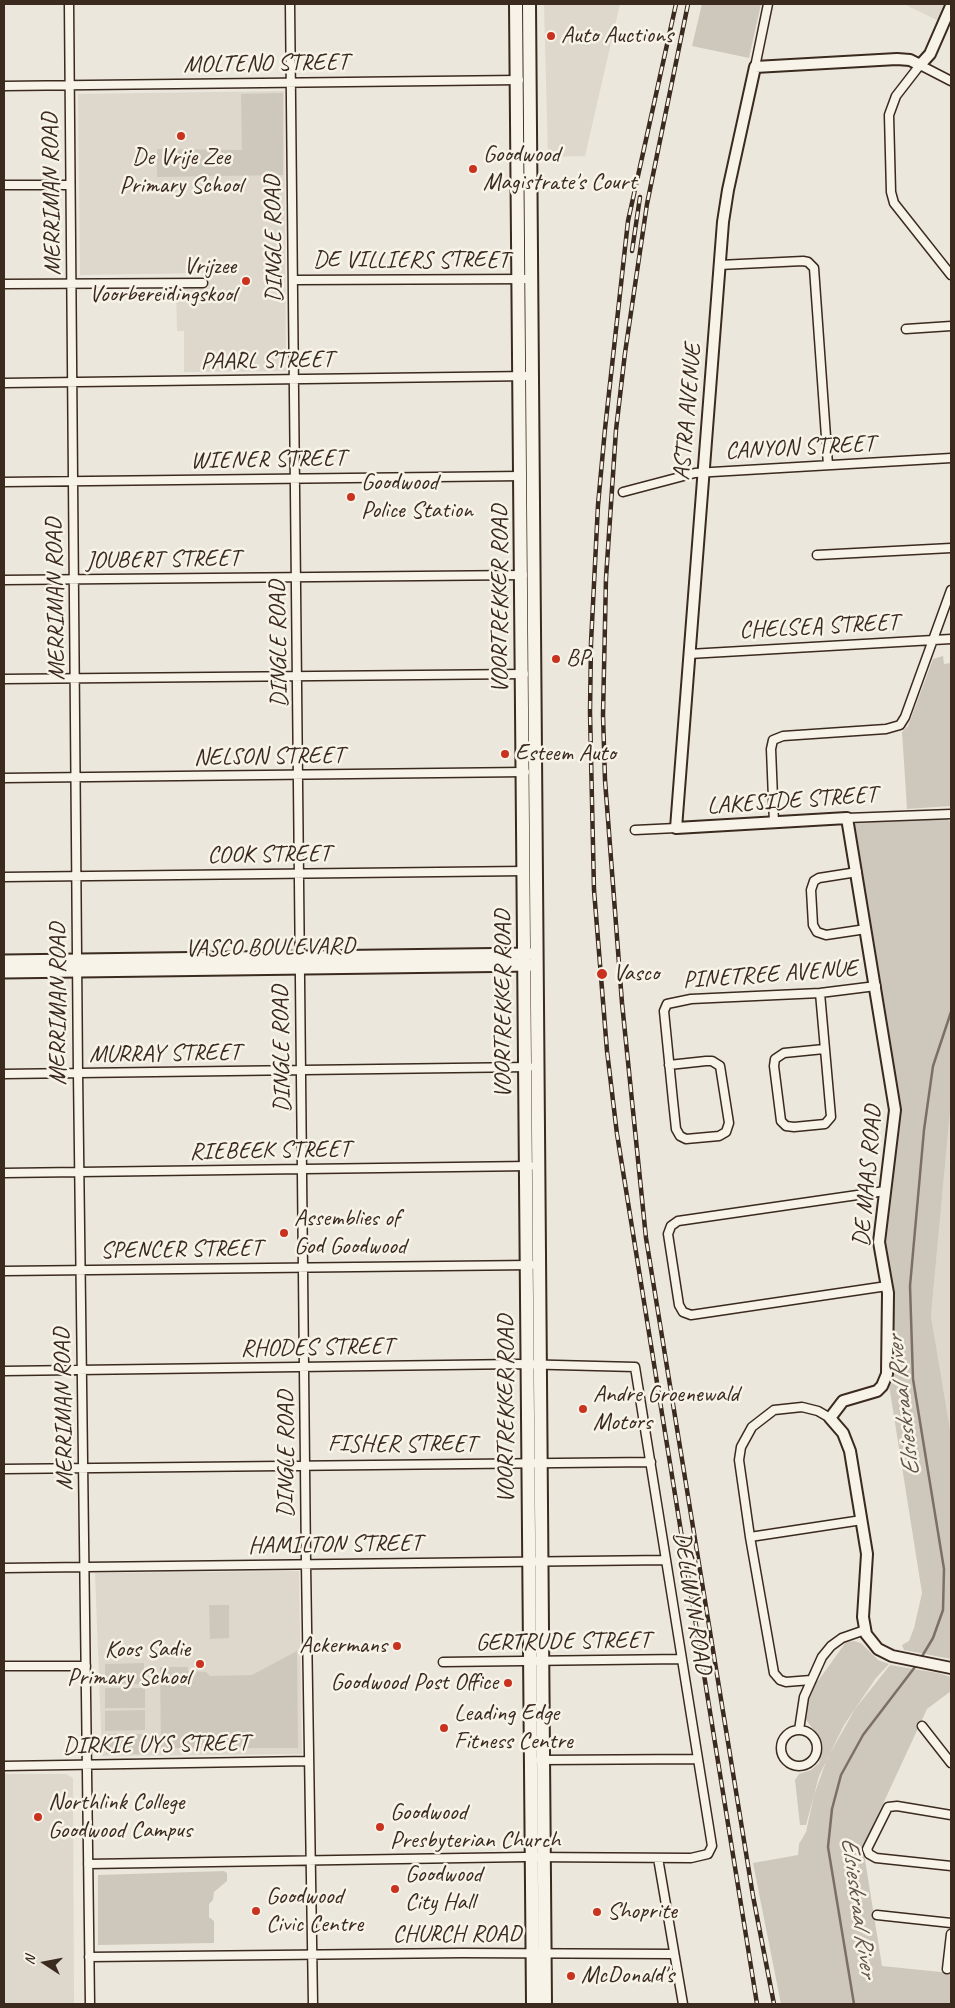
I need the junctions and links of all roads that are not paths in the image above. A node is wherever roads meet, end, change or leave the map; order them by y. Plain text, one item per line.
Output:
1 (68, 4) edge
2 (290, 4) edge
3 (516, 4) edge
4 (529, 4) edge
5 (768, 4) edge
6 (951, 6) edge
7 (920, 65) junction
8 (755, 67) junction
9 (523, 80) junction
10 (951, 81) edge
11 (291, 82) junction
12 (4, 86) edge
13 (69, 86) junction
14 (70, 184) junction
15 (4, 185) edge
16 (719, 265) junction
17 (951, 275) edge
18 (524, 279) junction
19 (293, 280) junction
20 (71, 283) junction
21 (203, 283) dead end
22 (4, 284) edge
23 (951, 326) edge
24 (906, 329) dead end
25 (525, 376) junction
26 (295, 380) junction
27 (72, 382) junction
28 (4, 383) edge
29 (951, 458) edge
30 (828, 465) junction
31 (703, 472) junction
32 (526, 476) junction
33 (296, 478) junction
34 (74, 481) junction
35 (4, 482) edge
36 (623, 492) dead end
37 (951, 548) edge
38 (817, 555) dead end
39 (527, 575) junction
40 (297, 577) junction
41 (4, 580) edge
42 (74, 580) junction
43 (951, 590) edge
44 (951, 639) edge
45 (933, 640) junction
46 (689, 654) junction
47 (528, 674) junction
48 (298, 676) junction
49 (75, 678) junction
50 (4, 679) edge
51 (529, 772) junction
52 (299, 775) junction
53 (4, 778) edge
54 (77, 778) junction
55 (951, 814) edge
56 (847, 818) junction
57 (774, 823) junction
58 (676, 828) junction
59 (635, 830) dead end
60 (530, 871) junction
61 (857, 872) junction
62 (300, 873) junction
63 (76, 876) junction
64 (4, 877) edge
65 (866, 929) junction
66 (530, 960) junction
67 (4, 961) edge
68 (300, 963) junction
69 (77, 966) junction
70 (4, 972) edge
71 (876, 986) junction
72 (820, 993) junction
73 (824, 1049) junction
74 (669, 1065) junction
75 (531, 1067) junction
76 (302, 1071) junction
77 (78, 1073) junction
78 (4, 1074) edge
79 (532, 1166) junction
80 (302, 1170) junction
81 (80, 1172) junction
82 (4, 1173) edge
83 (885, 1191) junction
84 (532, 1265) junction
85 (303, 1267) junction
86 (80, 1270) junction
87 (4, 1272) edge
88 (887, 1286) junction
89 (533, 1364) junction
90 (632, 1365) joint
91 (304, 1367) junction
92 (83, 1370) junction
93 (4, 1371) edge
94 (830, 1418) junction
95 (651, 1462) junction
96 (534, 1463) junction
97 (306, 1465) junction
98 (83, 1468) junction
99 (4, 1469) edge
100 (862, 1520) junction
101 (750, 1537) junction
102 (666, 1560) junction
103 (535, 1561) junction
104 (306, 1564) junction
105 (84, 1567) junction
106 (4, 1568) edge
107 (865, 1630) junction
108 (682, 1659) junction
109 (536, 1660) junction
110 (443, 1662) dead end
111 (4, 1666) edge
112 (86, 1666) junction
113 (951, 1668) edge
114 (811, 1680) junction
115 (922, 1726) dead end
116 (799, 1730) junction
117 (698, 1759) junction
118 (537, 1760) junction
119 (309, 1761) junction
120 (951, 1763) edge
121 (87, 1765) junction
122 (4, 1766) edge
123 (951, 1815) edge
124 (537, 1857) junction
125 (658, 1858) junction
126 (311, 1861) junction
127 (88, 1864) junction
128 (951, 1866) edge
129 (877, 1915) dead end
130 (951, 1923) edge
131 (951, 1934) edge
132 (312, 1954) junction
133 (538, 1954) junction
134 (674, 1954) junction
135 (89, 1957) junction
136 (947, 1969) dead end
137 (90, 2004) edge
138 (313, 2004) edge
139 (533, 2004) edge
140 (544, 2004) edge
141 (683, 2004) edge

1 - 13 street, MERRIMAN ROAD
2 - 11 street, DINGLE ROAD
3 - 9 main road, VOORTREKKER ROAD
4 - 9 main road, VOORTREKKER ROAD
5 - 8 street, ASTRA AVENUE
6 - 7 street
7 - 8 street
7 - 10 street
7 - 17 street
8 - 16 street, ASTRA AVENUE
9 - 11 street, MOLTENO STREET
9 - 18 main road, VOORTREKKER ROAD
11 - 13 street, MOLTENO STREET
11 - 19 street, DINGLE ROAD
12 - 13 street, MOLTENO STREET
13 - 14 street, MERRIMAN ROAD
14 - 15 street
14 - 20 street, MERRIMAN ROAD
16 - 30 street
16 - 31 street, ASTRA AVENUE
18 - 19 street, DE VILLIERS STREET
18 - 25 main road, VOORTREKKER ROAD
19 - 26 street, DINGLE ROAD
20 - 21 street
20 - 22 street
20 - 27 street, MERRIMAN ROAD
23 - 24 street
25 - 26 street, PAARL STREET
25 - 32 main road, VOORTREKKER ROAD
26 - 27 street, PAARL STREET
26 - 33 street, DINGLE ROAD
27 - 28 street, PAARL STREET
27 - 34 street, MERRIMAN ROAD
29 - 30 street, CANYON STREET
30 - 31 street, CANYON STREET
31 - 36 street, CANYON STREET
31 - 46 street, ASTRA AVENUE
32 - 33 street, WIENER STREET
32 - 39 main road, VOORTREKKER ROAD
33 - 34 street, WIENER STREET
33 - 40 street, DINGLE ROAD
34 - 35 street, WIENER STREET
34 - 42 street, MERRIMAN ROAD
37 - 38 street
39 - 40 street, JOUBERT STREET
39 - 47 main road, VOORTREKKER ROAD
40 - 42 street, JOUBERT STREET
40 - 48 street, DINGLE ROAD
41 - 42 street, JOUBERT STREET
42 - 49 street, MERRIMAN ROAD
43 - 45 street
44 - 45 street, CHELSEA STREET
45 - 46 street, CHELSEA STREET
45 - 57 street
46 - 58 street, ASTRA AVENUE
47 - 48 street
47 - 51 main road, VOORTREKKER ROAD
48 - 49 street
48 - 52 street, DINGLE ROAD
49 - 50 street
49 - 54 street, MERRIMAN ROAD
51 - 52 street, NELSON STREET
51 - 60 main road, VOORTREKKER ROAD
52 - 54 street, NELSON STREET
52 - 62 street, DINGLE ROAD
53 - 54 street, NELSON STREET
54 - 63 street, MERRIMAN ROAD
55 - 56 street, LAKESIDE STREET
56 - 57 street, LAKESIDE STREET
56 - 61 street, DE MAAS ROAD
57 - 58 street, LAKESIDE STREET
58 - 59 street, LAKESIDE STREET
60 - 62 street, COOK STREET
60 - 66 main road, VOORTREKKER ROAD
61 - 65 street, DE MAAS ROAD
61 - 65 street
62 - 63 street, COOK STREET
62 - 68 street, DINGLE ROAD
63 - 64 street, COOK STREET
63 - 69 street, MERRIMAN ROAD
65 - 71 street, DE MAAS ROAD
66 - 68 main road, VASCO BOULEVARD
66 - 75 main road, VOORTREKKER ROAD
67 - 69 main road, VASCO BOULEVARD
68 - 69 main road, VASCO BOULEVARD
68 - 76 street, DINGLE ROAD
69 - 70 main road, VASCO BOULEVARD
69 - 77 street, MERRIMAN ROAD
71 - 72 street, PINETREE AVENUE
71 - 83 street, DE MAAS ROAD
72 - 73 street
72 - 74 street, PINETREE AVENUE
73 - 73 street
74 - 74 street
75 - 76 street, MURRAY STREET
75 - 79 main road, VOORTREKKER ROAD
76 - 77 street, MURRAY STREET
76 - 80 street, DINGLE ROAD
77 - 78 street, MURRAY STREET
77 - 81 street, MERRIMAN ROAD
79 - 80 street, RIEBEEK STREET
79 - 84 main road, VOORTREKKER ROAD
80 - 81 street, RIEBEEK STREET
80 - 85 street, DINGLE ROAD
81 - 82 street, RIEBEEK STREET
81 - 86 street, MERRIMAN ROAD
83 - 88 street, DE MAAS ROAD
83 - 88 street
84 - 85 street, SPENCER STREET
84 - 89 main road, VOORTREKKER ROAD
85 - 86 street, SPENCER STREET
85 - 91 street, DINGLE ROAD
86 - 87 street, SPENCER STREET
86 - 92 street, MERRIMAN ROAD
88 - 94 street, DE MAAS ROAD
89 - 90 street, RHODES STREET
89 - 91 street, RHODES STREET
89 - 96 main road, VOORTREKKER ROAD
90 - 95 street, DELLWYN ROAD
91 - 92 street, RHODES STREET
91 - 97 street, DINGLE ROAD
92 - 93 street, RHODES STREET
92 - 98 street, MERRIMAN ROAD
94 - 100 street
94 - 101 street
95 - 96 street, FISHER STREET
95 - 102 street, DELLWYN ROAD
96 - 97 street, FISHER STREET
96 - 103 main road, VOORTREKKER ROAD
97 - 98 street, FISHER STREET
97 - 104 street, DINGLE ROAD
98 - 99 street, FISHER STREET
98 - 105 street, MERRIMAN ROAD
100 - 101 street
100 - 107 street
101 - 114 street
102 - 103 street, HAMILTON STREET
102 - 108 street, DELLWYN ROAD
103 - 104 street, HAMILTON STREET
103 - 109 main road, VOORTREKKER ROAD
104 - 105 street, HAMILTON STREET
104 - 119 street, DINGLE ROAD
105 - 106 street, HAMILTON STREET
105 - 112 street, MERRIMAN ROAD
107 - 113 street
107 - 114 street
108 - 109 street, GERTRUDE STREET
108 - 117 street, DELLWYN ROAD
109 - 110 street, GERTRUDE STREET
109 - 118 main road, VOORTREKKER ROAD
111 - 112 street
112 - 121 street, MERRIMAN ROAD
114 - 116 street
115 - 120 street
116 - 116 street
117 - 118 street
117 - 125 street, DELLWYN ROAD
118 - 124 main road, VOORTREKKER ROAD
119 - 121 street, DIRKIE UYS STREET
119 - 126 street, DINGLE ROAD
121 - 122 street, DIRKIE UYS STREET
121 - 127 street, MERRIMAN ROAD
123 - 128 street
124 - 125 street
124 - 126 street
124 - 133 main road, VOORTREKKER ROAD
125 - 134 street
126 - 127 street
126 - 132 street, DINGLE ROAD
127 - 135 street, MERRIMAN ROAD
129 - 130 street
131 - 136 street
132 - 133 street, CHURCH ROAD
132 - 135 street, CHURCH ROAD
132 - 138 street, DINGLE ROAD
133 - 134 street, CHURCH ROAD
133 - 139 main road, VOORTREKKER ROAD
133 - 140 main road, VOORTREKKER ROAD
134 - 141 street
135 - 137 street, MERRIMAN ROAD

